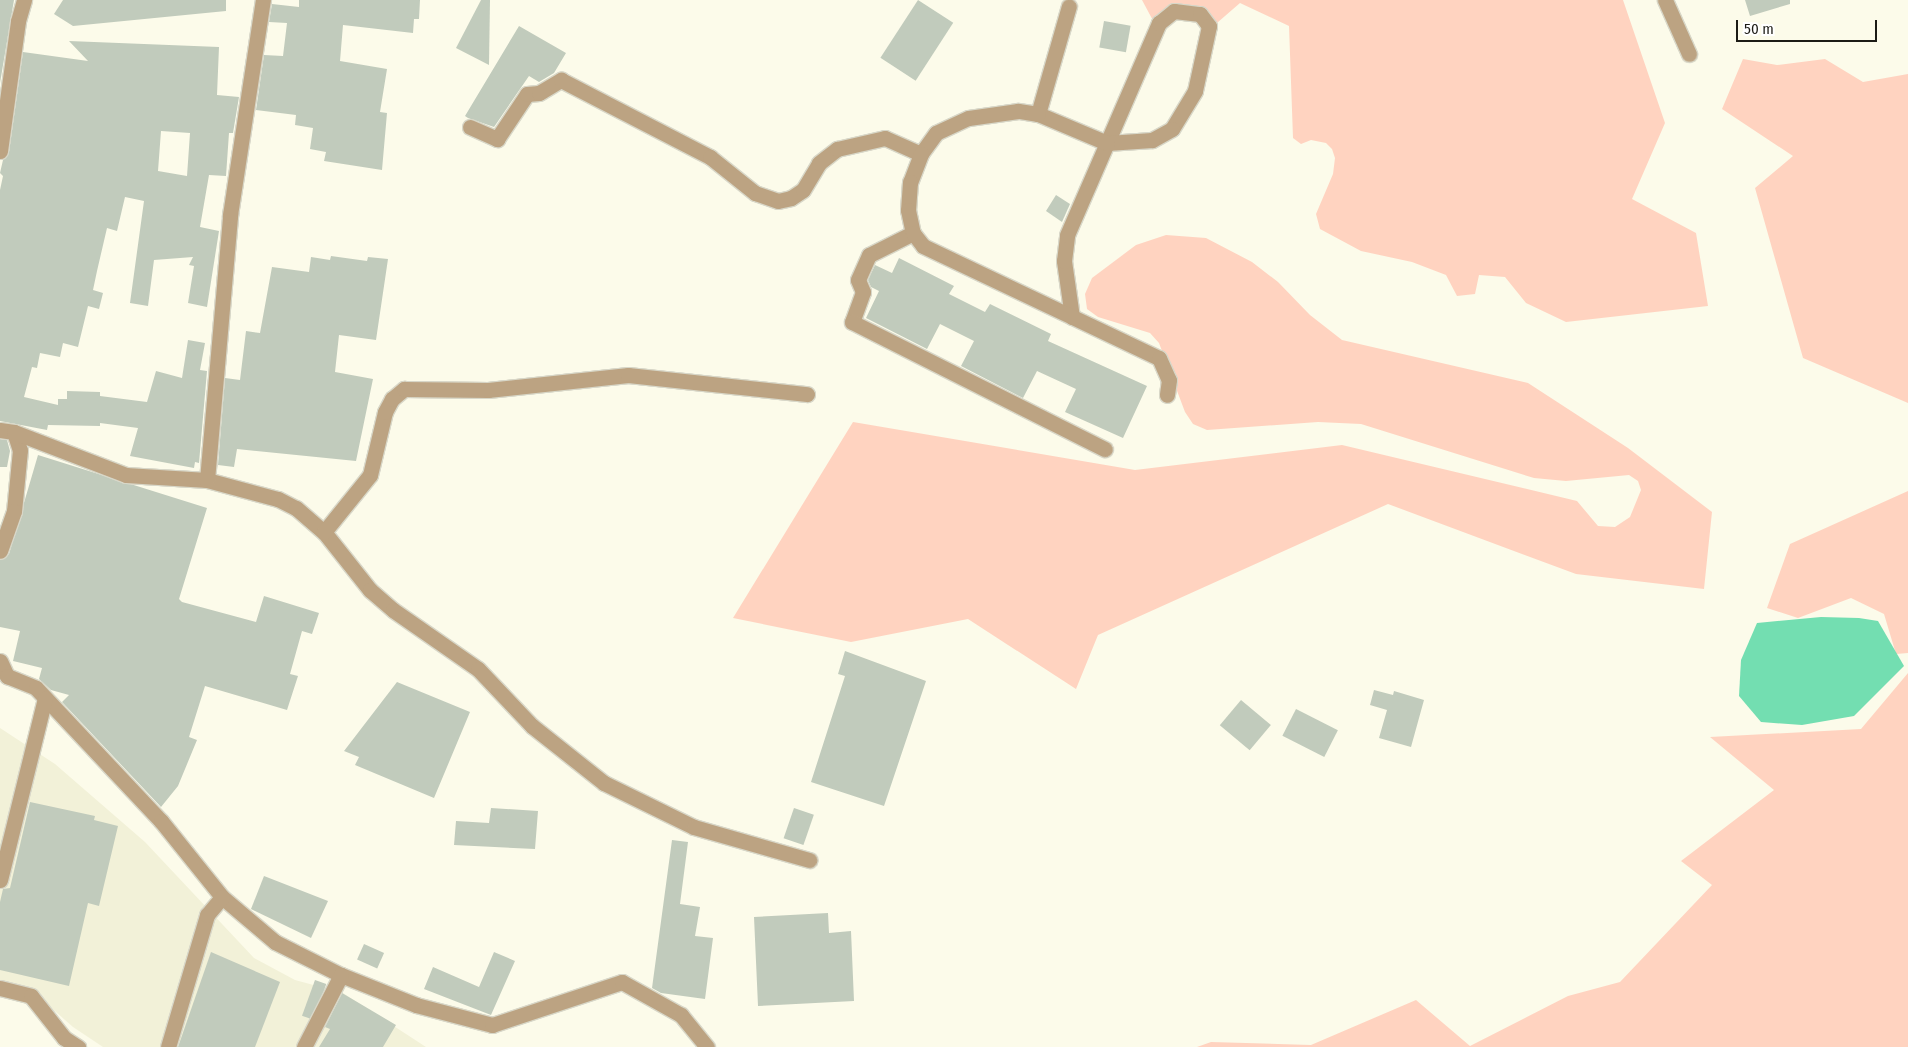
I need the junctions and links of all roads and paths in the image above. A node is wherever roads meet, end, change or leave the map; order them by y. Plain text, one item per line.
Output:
1 (24, 0) edge
2 (263, 0) edge
3 (1665, 0) edge
4 (1069, 6) dead end
5 (1203, 7) edge
6 (1689, 54) dead end
7 (1038, 114) junction
8 (470, 127) dead end
9 (1107, 143) junction
10 (0, 151) edge
11 (921, 154) junction
12 (913, 234) junction
13 (1072, 317) junction
14 (808, 394) dead end
15 (1167, 395) dead end
16 (7, 431) edge
17 (1105, 448) dead end
18 (207, 480) junction
19 (324, 532) junction
20 (0, 551) edge
21 (0, 661) edge
22 (45, 698) junction
23 (809, 860) dead end
24 (0, 880) edge
25 (222, 897) junction
26 (341, 975) junction
27 (0, 988) edge
28 (78, 1047) edge
29 (168, 1047) edge
30 (304, 1047) edge
31 (707, 1047) edge

1 - 10 street
2 - 18 street
3 - 6 street
4 - 7 street
5 - 9 street
5 - 9 street
7 - 9 street
7 - 11 street
8 - 11 street
9 - 13 street
11 - 12 street
12 - 13 street
12 - 17 street
13 - 15 street
14 - 19 street
16 - 18 street
16 - 20 street
18 - 19 street
19 - 23 street
21 - 22 street
22 - 24 street
22 - 25 street
25 - 26 street
25 - 29 street
26 - 30 street
26 - 31 street
27 - 28 street

